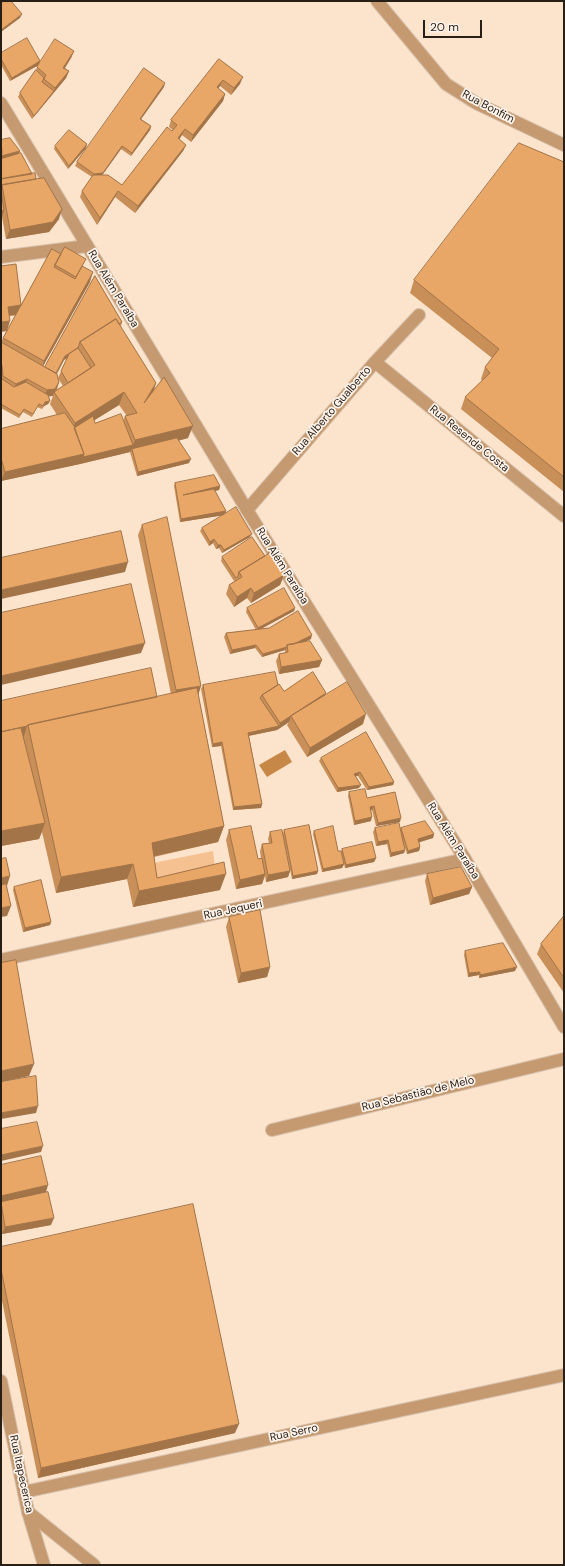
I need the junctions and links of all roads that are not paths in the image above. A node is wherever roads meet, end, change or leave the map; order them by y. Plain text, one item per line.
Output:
1 (377, 1) edge
2 (1, 103) edge
3 (564, 145) edge
4 (87, 246) junction
5 (1, 257) edge
6 (419, 315) dead end
7 (375, 362) junction
8 (246, 510) junction
9 (564, 516) edge
10 (465, 859) junction
11 (1, 960) edge
12 (564, 1027) edge
13 (564, 1059) edge
14 (272, 1130) dead end
15 (564, 1375) edge
16 (1, 1381) edge
17 (24, 1492) junction
18 (28, 1512) junction
19 (44, 1565) edge
20 (94, 1565) edge

1 - 3 street, Rua Bonfim
2 - 4 street, Rua Além Paraíba
4 - 5 street
4 - 8 street, Rua Além Paraíba
6 - 7 street, Rua Alberto Gualberto
7 - 8 street, Rua Alberto Gualberto
7 - 9 street, Rua Resende Costa
8 - 10 street, Rua Além Paraíba
10 - 11 street, Rua Jequeri
10 - 12 street, Rua Além Paraíba
13 - 14 street, Rua Sebastião de Melo
15 - 17 street, Rua Serro
16 - 17 street, Rua Itapecerica
17 - 18 street, Rua Itapecerica
18 - 19 street, Rua Itapecerica
18 - 20 street

